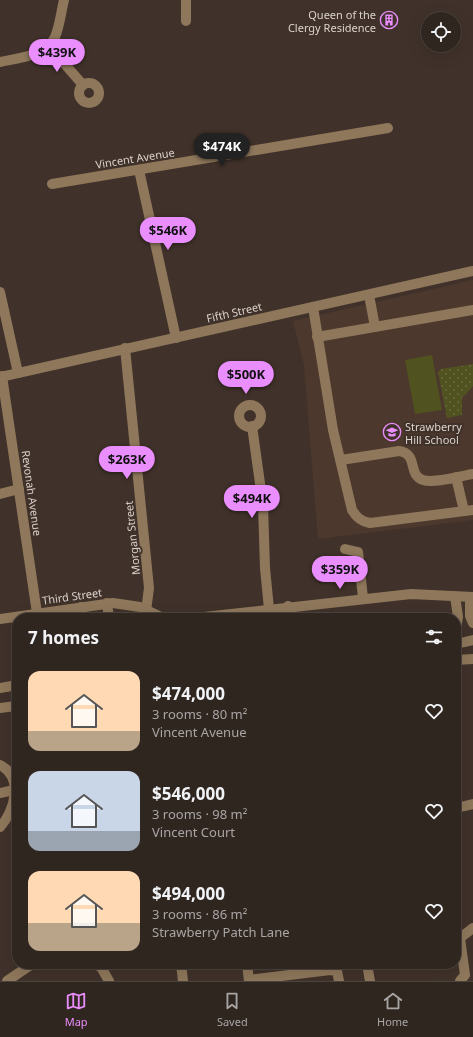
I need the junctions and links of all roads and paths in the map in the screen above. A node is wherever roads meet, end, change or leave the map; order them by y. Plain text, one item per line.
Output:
1 (64, 0) edge
2 (186, 0) edge
3 (186, 21) dead end
4 (49, 46) junction
5 (0, 62) edge
6 (83, 85) dead end
7 (388, 128) dead end
8 (139, 170) junction
9 (52, 184) dead end
10 (473, 272) edge
11 (0, 292) edge
12 (369, 295) junction
13 (313, 307) junction
14 (473, 310) edge
15 (375, 327) junction
16 (317, 337) junction
17 (176, 338) junction
18 (125, 348) junction
19 (18, 373) junction
20 (1, 377) edge
21 (252, 426) dead end
22 (341, 460) junction
23 (473, 474) edge
24 (456, 477) junction
25 (19, 489) junction
26 (0, 494) edge
27 (468, 511) edge
28 (345, 549) dead end
29 (454, 596) junction
30 (471, 597) edge
31 (363, 598) junction
32 (107, 603) junction
33 (288, 606) junction
34 (81, 607) junction
35 (269, 608) junction
36 (146, 611) junction
37 (35, 613) edge
38 (46, 613) edge
39 (82, 613) edge
40 (108, 613) edge
41 (151, 613) edge
42 (236, 613) edge
43 (289, 613) edge
44 (457, 613) edge
45 (12, 618) edge
46 (0, 619) edge
47 (473, 623) edge
48 (473, 640) edge
49 (461, 643) edge
50 (473, 659) edge
51 (461, 660) edge
52 (12, 686) edge
53 (0, 688) edge
54 (12, 706) edge
55 (0, 708) edge
56 (0, 765) edge
57 (12, 780) edge
58 (12, 790) edge
59 (0, 793) edge
60 (473, 804) edge
61 (461, 807) edge
62 (12, 808) joint
63 (0, 812) edge
64 (0, 826) edge
65 (473, 928) edge
66 (461, 937) edge
67 (461, 957) edge
68 (25, 969) edge
69 (102, 969) edge
70 (182, 969) edge
71 (248, 969) edge
72 (368, 969) edge
73 (466, 977) edge
74 (7, 981) edge
75 (109, 981) edge
76 (183, 981) edge
77 (249, 981) edge
78 (339, 981) edge
79 (370, 981) edge

1 - 4 street
2 - 3 street
4 - 5 street
4 - 6 street
7 - 8 street, Vincent Avenue
8 - 9 street, Vincent Avenue
8 - 17 street
10 - 12 street, Fifth Street
11 - 19 street
12 - 13 street, Fifth Street
12 - 15 street
13 - 16 street
13 - 17 street, Fifth Street
14 - 15 street
15 - 16 street
16 - 22 street
17 - 18 street, Fifth Street
18 - 19 street, Fifth Street
18 - 36 street, Morgan Street
19 - 20 street, Fifth Street
20 - 25 street, Revonah Avenue
21 - 35 street
22 - 24 street
22 - 27 street
23 - 24 street
24 - 27 street
25 - 26 street
25 - 37 street, Revonah Avenue
28 - 31 street
29 - 30 street
29 - 31 street
29 - 44 street
30 - 47 street
31 - 33 street
32 - 34 street, Third Street
32 - 36 street, Third Street
32 - 40 street
33 - 35 street
33 - 43 street
34 - 38 street, Third Street
34 - 39 street
35 - 42 street
36 - 41 street
45 - 46 street, Third Street
48 - 49 street
50 - 51 street
52 - 53 street
54 - 55 street
56 - 57 street
58 - 59 street
60 - 61 street
62 - 63 street
62 - 64 street
65 - 66 street
67 - 73 street
68 - 74 street
69 - 75 street
70 - 76 street
71 - 77 street
72 - 79 street
77 - 78 street

